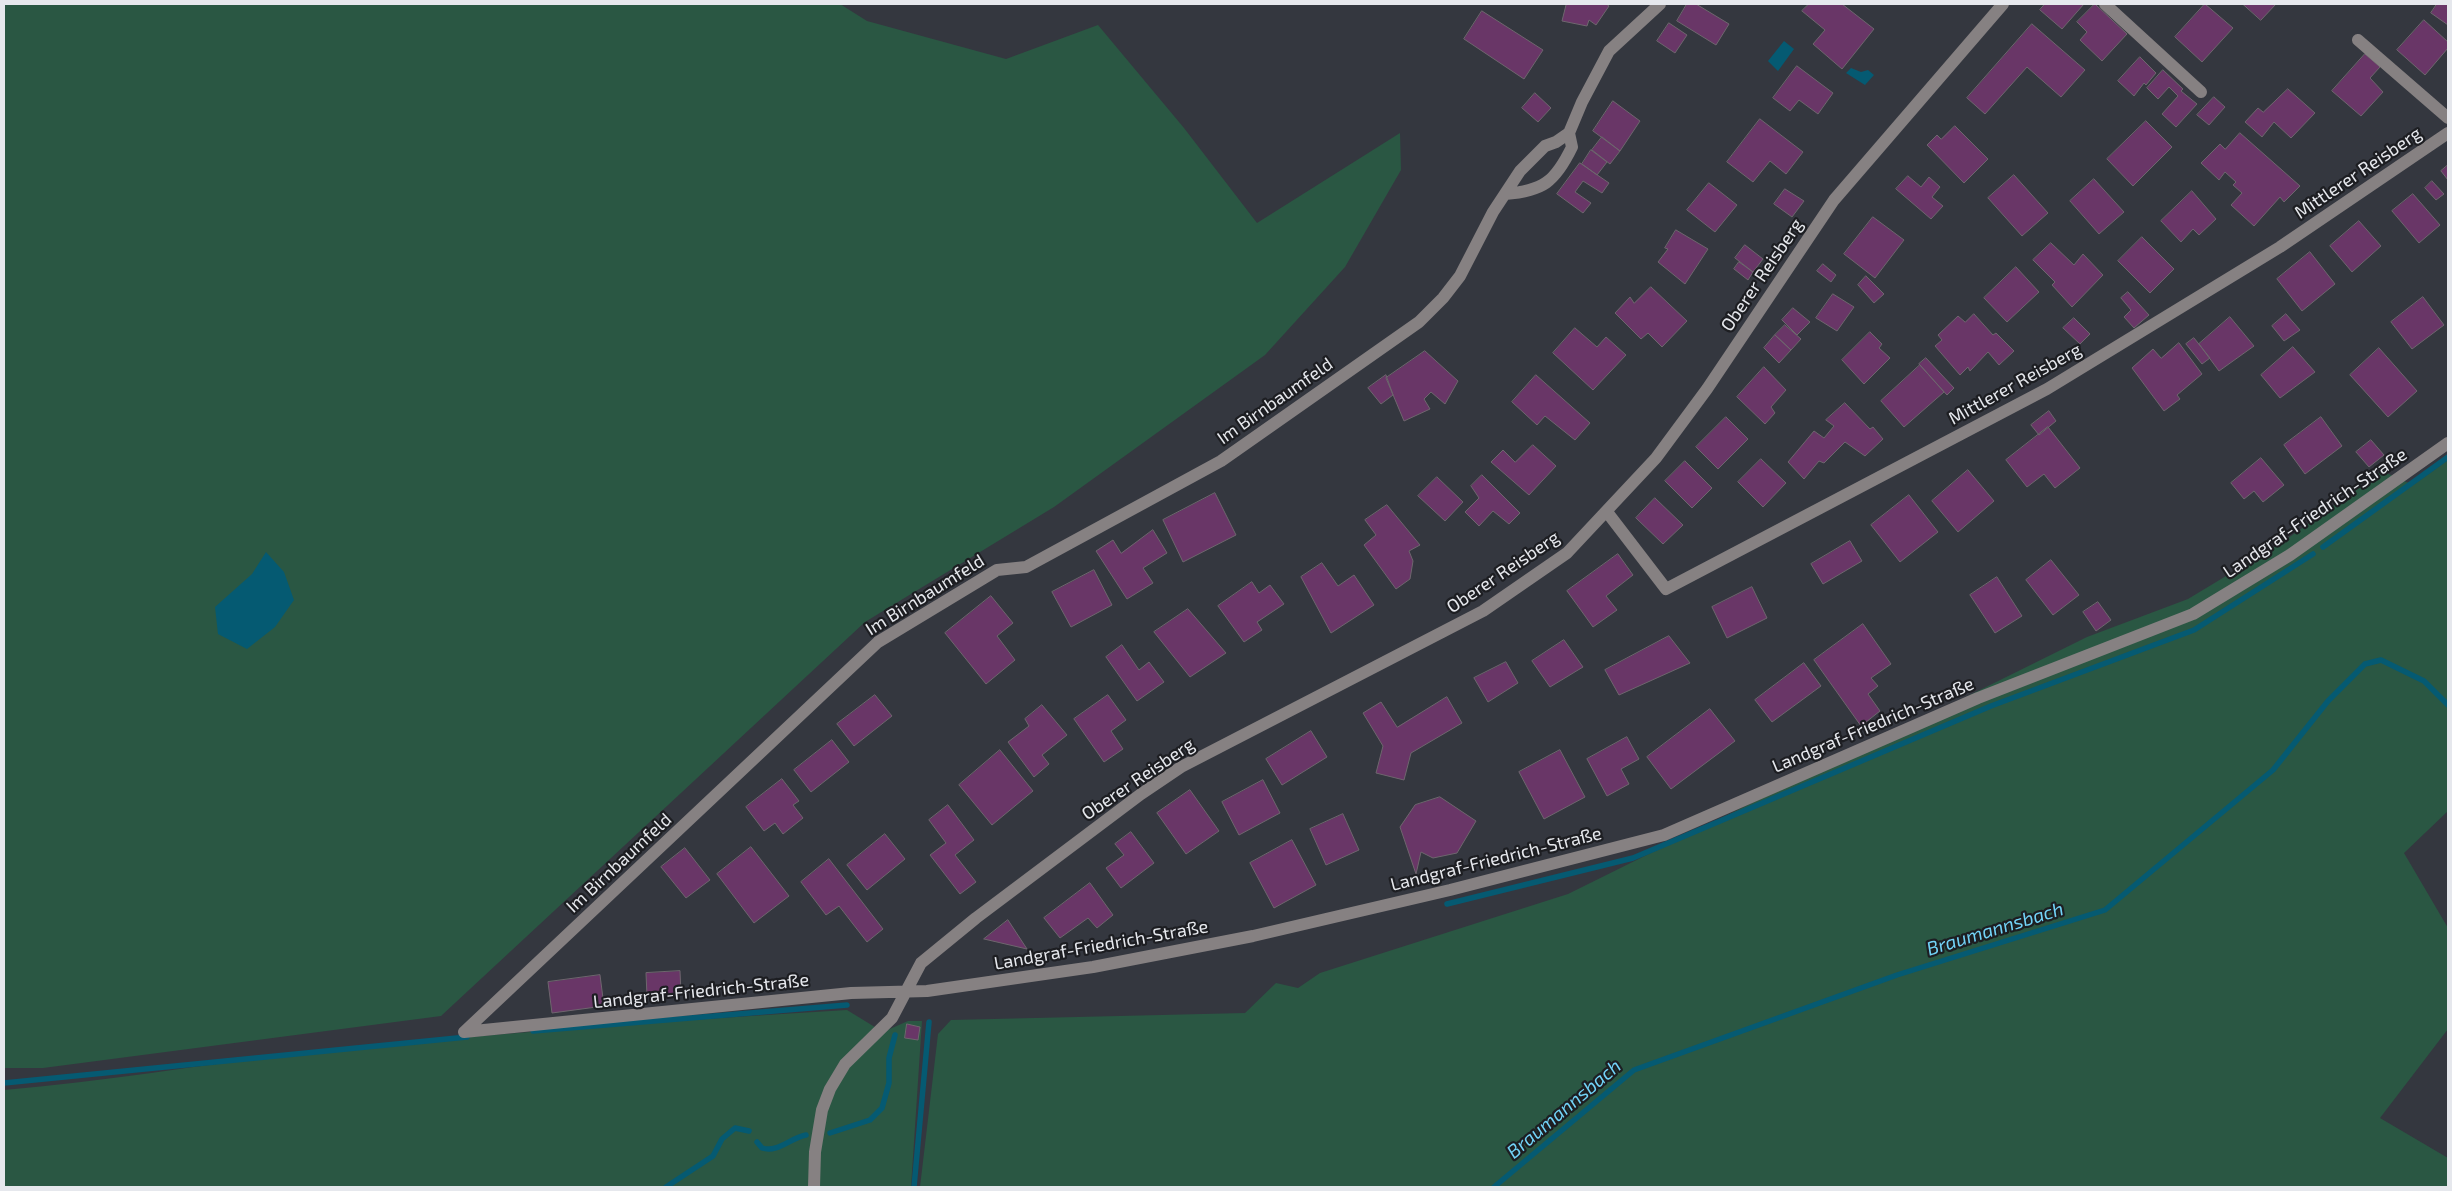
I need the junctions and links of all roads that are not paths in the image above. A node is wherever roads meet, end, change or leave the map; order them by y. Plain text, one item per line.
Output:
1 (1659, 4) edge
2 (2003, 4) edge
3 (2106, 4) edge
4 (2358, 40) dead end
5 (2202, 92) dead end
6 (2448, 118) edge
7 (1569, 133) junction
8 (2448, 133) edge
9 (1505, 194) junction
10 (2448, 443) edge
11 (1607, 512) junction
12 (905, 991) junction
13 (464, 1032) joint
14 (814, 1187) edge

1 - 7 street
2 - 11 street, Oberer Reisberg
3 - 5 street
4 - 6 street
7 - 9 street, Im Birnbaumfeld
7 - 9 street
8 - 11 street, Mittlerer Reisberg
9 - 13 street, Im Birnbaumfeld
10 - 12 street, Landgraf-Friedrich-Straße
11 - 12 street, Oberer Reisberg
12 - 13 street, Landgraf-Friedrich-Straße
12 - 14 street, Oberer Reisberg

